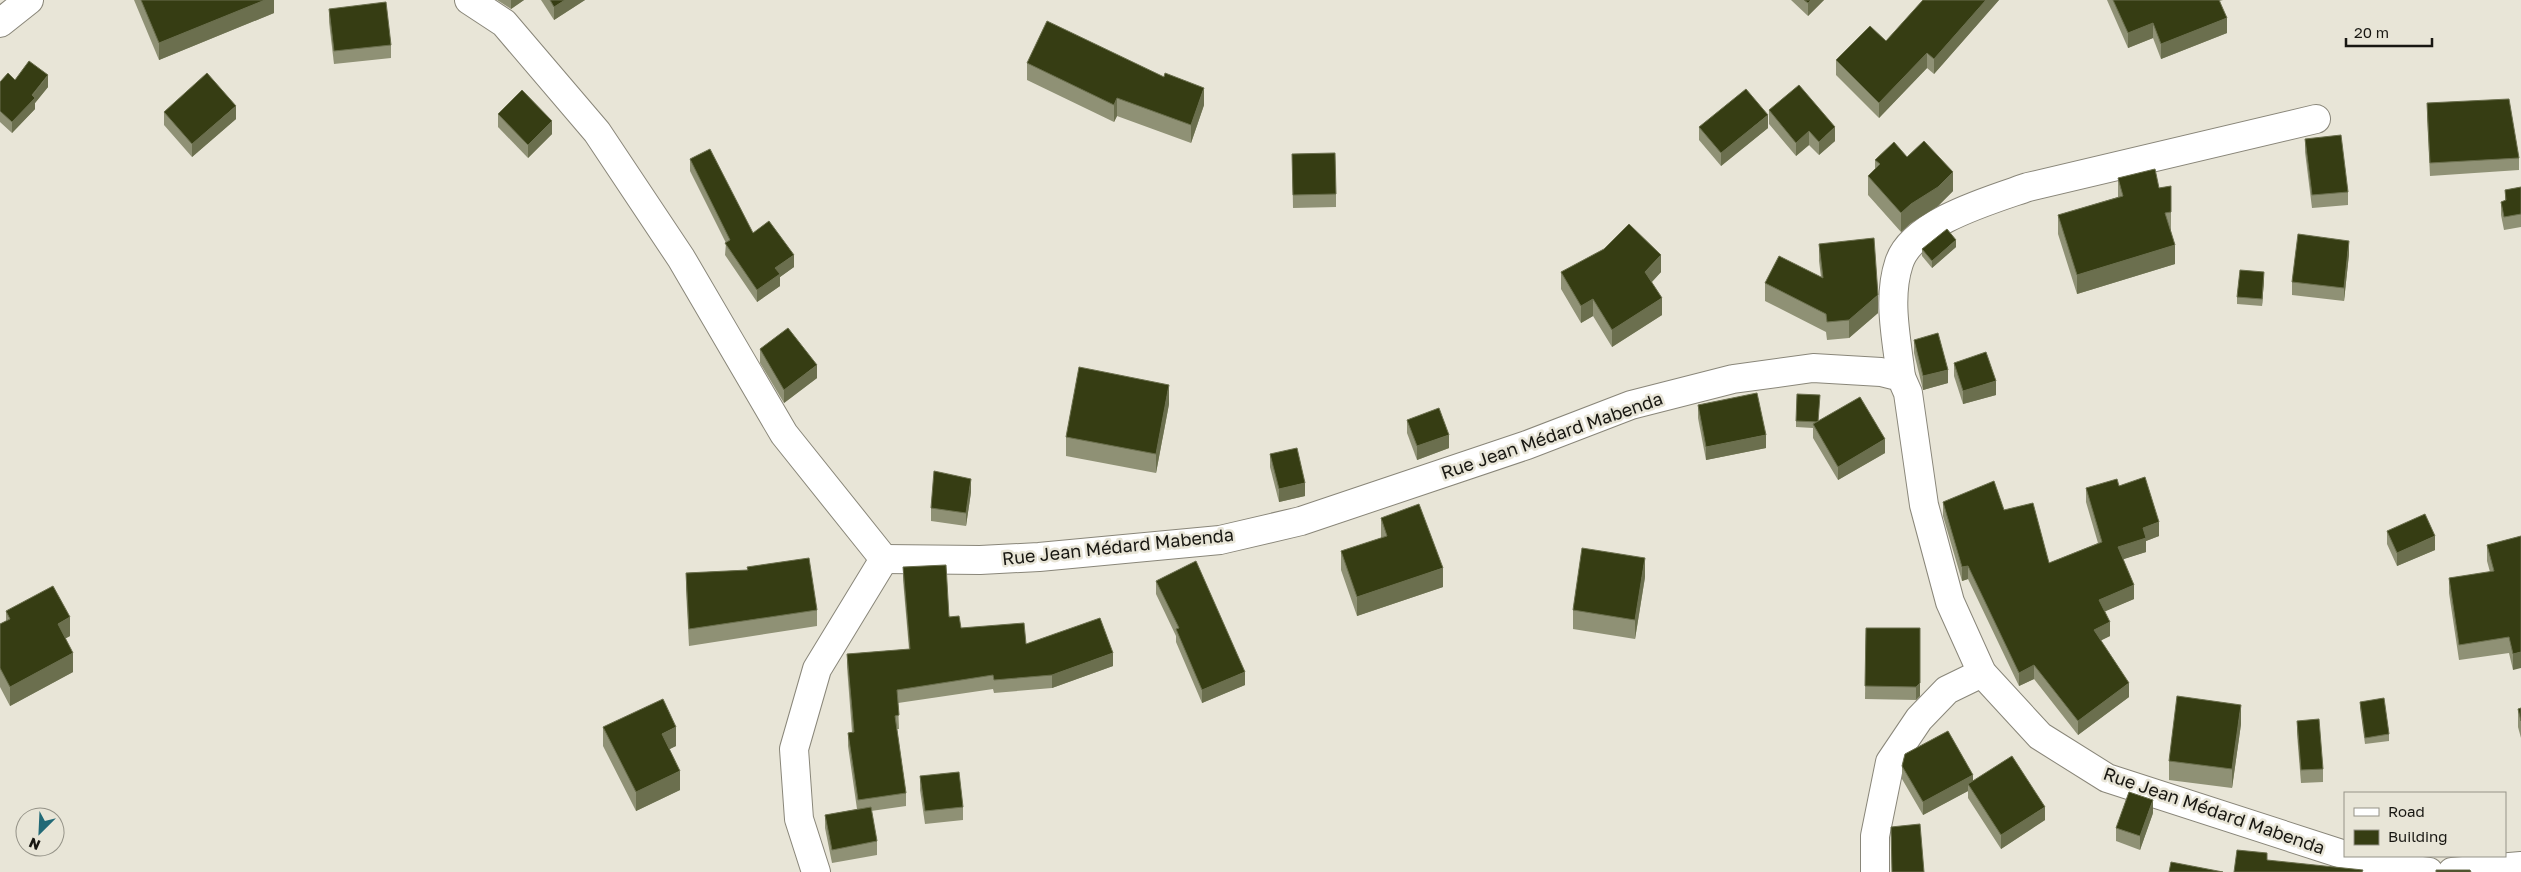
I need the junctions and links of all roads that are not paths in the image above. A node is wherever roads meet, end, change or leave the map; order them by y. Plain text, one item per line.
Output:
1 (29, 0) edge
2 (468, 0) edge
3 (0, 23) edge
4 (2316, 119) dead end
5 (1901, 378) junction
6 (884, 560) junction
7 (1982, 673) junction
8 (2344, 854) edge
9 (2352, 857) edge
10 (2521, 866) edge
11 (816, 872) edge
12 (1875, 872) edge
13 (2429, 872) edge
14 (2452, 872) edge

1 - 3 street
2 - 6 street
4 - 5 street
5 - 6 street, Rue Jean Médard Mabenda
5 - 7 street, Rue Jean Médard Mabenda
6 - 11 street
7 - 8 street, Rue Jean Médard Mabenda
7 - 12 street
9 - 13 street, Rue Jean Médard Mabenda
10 - 14 street

